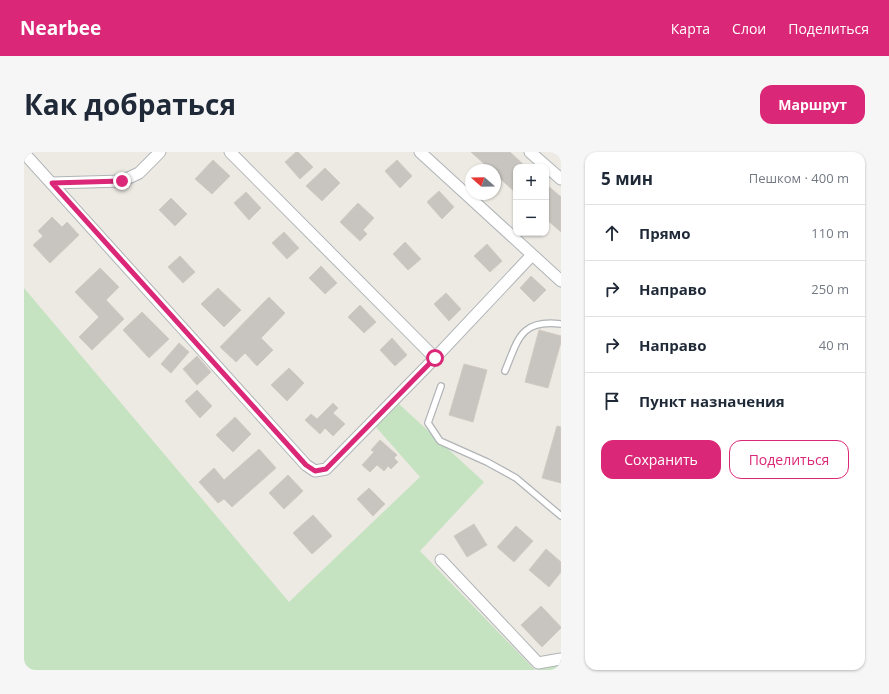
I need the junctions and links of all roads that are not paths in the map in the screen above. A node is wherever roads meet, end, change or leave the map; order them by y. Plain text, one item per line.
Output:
1 (24, 152) edge
2 (230, 152) edge
3 (420, 152) edge
4 (530, 152) edge
5 (155, 154) edge
6 (561, 179) edge
7 (52, 183) junction
8 (532, 255) junction
9 (561, 281) edge
10 (561, 324) edge
11 (435, 358) junction
12 (505, 371) dead end
13 (441, 386) dead end
14 (561, 516) edge
15 (441, 560) dead end
16 (561, 658) edge

1 - 7 street
2 - 11 street
3 - 8 street
4 - 6 street
5 - 7 street
7 - 11 street
8 - 9 street
8 - 11 street
10 - 12 lane
13 - 14 lane
15 - 16 street

